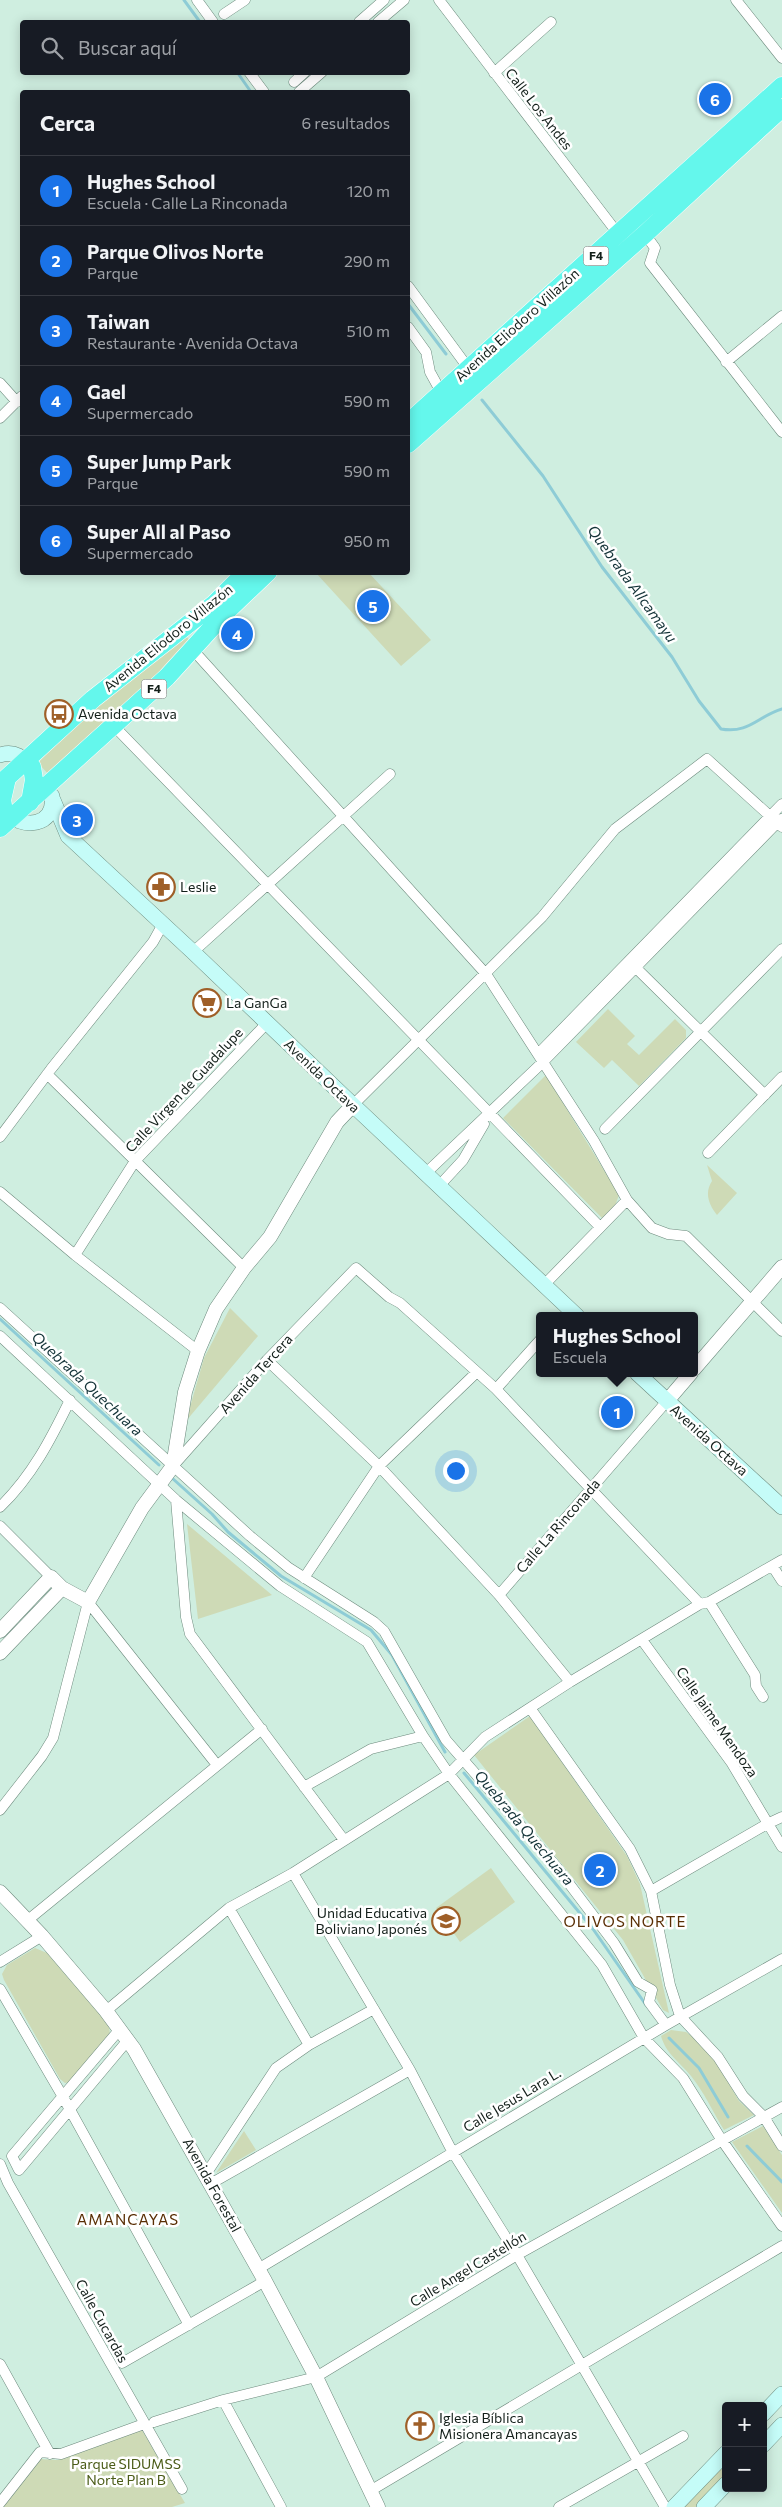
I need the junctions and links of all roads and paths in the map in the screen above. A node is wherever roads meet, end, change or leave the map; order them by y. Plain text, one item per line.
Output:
1 (197, 0) edge
2 (244, 0) edge
3 (384, 0) edge
4 (404, 0) edge
5 (439, 0) edge
6 (736, 0) edge
7 (224, 14) dead end
8 (212, 20) edge
9 (361, 20) edge
10 (380, 20) edge
11 (551, 22) dead end
12 (782, 58) edge
13 (494, 73) junction
14 (251, 75) edge
15 (302, 75) edge
16 (319, 75) edge
17 (294, 82) dead end
18 (782, 86) edge
19 (262, 90) edge
20 (301, 90) edge
21 (782, 108) edge
22 (645, 234) junction
23 (619, 235) junction
24 (410, 289) edge
25 (782, 316) edge
26 (410, 330) edge
27 (726, 362) junction
28 (469, 369) junction
29 (0, 383) edge
30 (441, 392) junction
31 (20, 399) edge
32 (0, 418) edge
33 (410, 421) edge
34 (782, 432) edge
35 (410, 442) edge
36 (243, 575) edge
37 (265, 575) edge
38 (193, 650) junction
39 (114, 726) junction
40 (2, 754) edge
41 (29, 764) junction
42 (390, 774) dead end
43 (4, 781) edge
44 (51, 793) junction
45 (30, 802) junction
46 (782, 804) edge
47 (343, 816) junction
48 (8, 818) edge
49 (778, 821) edge
50 (68, 836) junction
51 (268, 884) junction
52 (163, 924) junction
53 (782, 949) edge
54 (193, 952) junction
55 (632, 964) junction
56 (486, 974) junction
57 (268, 1022) junction
58 (700, 1032) junction
59 (420, 1039) junction
60 (541, 1058) junction
61 (47, 1074) junction
62 (782, 1077) edge
63 (765, 1094) junction
64 (352, 1105) junction
65 (491, 1113) junction
66 (605, 1129) dead end
67 (0, 1137) edge
68 (708, 1154) dead end
69 (135, 1161) junction
70 (426, 1173) junction
71 (439, 1186) junction
72 (0, 1192) edge
73 (627, 1200) junction
74 (600, 1226) junction
75 (75, 1255) junction
76 (782, 1267) edge
77 (244, 1268) junction
78 (545, 1284) junction
79 (753, 1301) junction
80 (0, 1308) edge
81 (568, 1312) edge
82 (782, 1331) edge
83 (0, 1336) edge
84 (536, 1344) edge
85 (198, 1351) junction
86 (267, 1360) junction
87 (698, 1365) edge
88 (478, 1372) junction
89 (641, 1377) edge
90 (688, 1377) edge
91 (496, 1389) junction
92 (70, 1400) junction
93 (667, 1402) junction
94 (172, 1466) junction
95 (380, 1466) junction
96 (160, 1483) junction
97 (590, 1488) junction
98 (176, 1500) junction
99 (0, 1507) edge
100 (782, 1507) edge
101 (0, 1526) edge
102 (782, 1560) edge
103 (773, 1567) junction
104 (51, 1577) junction
105 (304, 1578) junction
106 (782, 1581) edge
107 (62, 1588) junction
108 (499, 1595) junction
109 (88, 1602) junction
110 (704, 1603) junction
111 (0, 1631) edge
112 (642, 1640) junction
113 (0, 1653) edge
114 (570, 1682) junction
115 (763, 1697) dead end
116 (530, 1708) junction
117 (262, 1729) junction
118 (423, 1736) junction
119 (463, 1757) junction
120 (217, 1765) junction
121 (449, 1774) junction
122 (304, 1787) junction
123 (0, 1810) edge
124 (782, 1817) edge
125 (767, 1824) junction
126 (344, 1840) junction
127 (782, 1846) edge
128 (293, 1873) junction
129 (651, 1891) junction
130 (0, 1892) edge
131 (229, 1908) junction
132 (28, 1920) junction
133 (42, 1936) junction
134 (782, 1959) edge
135 (0, 1962) edge
136 (0, 1989) edge
137 (374, 2009) junction
138 (106, 2011) junction
139 (680, 2016) junction
140 (666, 2025) junction
141 (124, 2034) junction
142 (644, 2038) junction
143 (309, 2045) junction
144 (410, 2070) junction
145 (63, 2097) junction
146 (782, 2107) edge
147 (70, 2109) junction
148 (764, 2117) junction
149 (721, 2139) junction
150 (782, 2146) edge
151 (452, 2151) junction
152 (1, 2168) edge
153 (209, 2179) junction
154 (8, 2183) junction
155 (0, 2192) edge
156 (782, 2226) edge
157 (782, 2246) edge
158 (517, 2255) junction
159 (262, 2275) junction
160 (189, 2325) junction
161 (122, 2363) dead end
162 (0, 2364) edge
163 (581, 2366) junction
164 (316, 2377) junction
165 (4, 2380) edge
166 (782, 2394) edge
167 (223, 2400) junction
168 (767, 2410) edge
169 (149, 2423) junction
170 (782, 2425) edge
171 (682, 2436) dead end
172 (767, 2440) edge
173 (50, 2454) junction
174 (722, 2457) edge
175 (638, 2462) junction
176 (722, 2488) edge
177 (182, 2489) dead end
178 (370, 2491) junction
179 (0, 2503) edge
180 (281, 2507) edge
181 (378, 2507) edge
182 (559, 2507) edge
183 (665, 2507) edge
184 (674, 2507) edge
185 (704, 2507) edge

1 - 8 street
2 - 7 street
3 - 9 street
4 - 10 street
5 - 13 street, Calle Los Andes
6 - 12 street
11 - 13 street
13 - 23 street, Calle Los Andes
14 - 19 street
15 - 17 street
16 - 20 street
18 - 23 highway, Avenida Eliodoro Villazón / F4
21 - 22 highway, Avenida Eliodoro Villazón / F4
22 - 27 street
22 - 35 highway, Avenida Eliodoro Villazón / F4
23 - 28 highway, Avenida Eliodoro Villazón / F4
24 - 28 street
25 - 27 street
26 - 30 street
27 - 34 street
28 - 30 highway, Avenida Eliodoro Villazón / F4
29 - 31 street
30 - 33 highway, Avenida Eliodoro Villazón / F4
31 - 32 street
36 - 41 highway, Avenida Eliodoro Villazón / F4
37 - 38 highway, Avenida Eliodoro Villazón / F4
38 - 39 highway, Avenida Eliodoro Villazón / F4
38 - 47 street
39 - 44 highway, Avenida Eliodoro Villazón / F4
39 - 51 street
40 - 41 main road
41 - 43 highway, Avenida Eliodoro Villazón / F4
41 - 44 main road
41 - 45 highway
42 - 47 street
43 - 48 highway
44 - 45 highway, Avenida Eliodoro Villazón / F4
44 - 48 main road
44 - 50 main road, Avenida Octava
45 - 48 highway, Avenida Eliodoro Villazón / F4
46 - 49 street
47 - 51 street
47 - 56 street
48 - 50 main road, Avenida Octava
49 - 55 street
49 - 56 street
50 - 52 main road, Avenida Octava
51 - 54 street
51 - 59 street
52 - 54 main road, Avenida Octava
52 - 61 street
53 - 58 street
54 - 57 main road, Avenida Octava
55 - 58 street
55 - 60 street
56 - 59 street
56 - 60 street
57 - 64 main road, Avenida Octava
57 - 69 street, Calle Virgen de Guadalupe
58 - 63 street
58 - 66 street
59 - 64 street
59 - 65 street
60 - 65 street
60 - 73 street
61 - 67 street
61 - 69 street
62 - 63 street
63 - 68 street
64 - 70 main road, Avenida Octava
64 - 77 street
65 - 70 street
65 - 71 street
65 - 74 street
69 - 75 street, Calle Virgen de Guadalupe
69 - 77 street
70 - 71 main road, Avenida Octava
71 - 78 main road, Avenida Octava
72 - 75 street
73 - 74 street
73 - 79 street
74 - 78 street
75 - 85 street
76 - 79 street
77 - 85 street
78 - 81 main road, Avenida Octava
79 - 82 street
79 - 87 street
80 - 94 street
83 - 92 street
84 - 91 street
85 - 94 street
86 - 88 street, Avenida Tercera
86 - 94 street, Avenida Tercera
86 - 95 street
88 - 91 street
88 - 95 street
89 - 93 main road, Avenida Octava
90 - 93 street, Calle La Rinconada
91 - 97 street
92 - 96 street
92 - 99 street
93 - 97 street, Calle La Rinconada
93 - 100 main road, Avenida Octava
94 - 96 street, Avenida Tercera
94 - 105 street
95 - 105 street
95 - 108 street
96 - 98 street
96 - 109 street, Avenida Tercera
97 - 108 street, Calle La Rinconada
97 - 110 street
98 - 117 street
98 - 118 street
101 - 104 street
102 - 103 street
103 - 106 street
103 - 110 street
104 - 107 street
104 - 111 street
105 - 119 street
107 - 109 street
107 - 113 street
108 - 114 street
109 - 120 street
109 - 123 street
110 - 112 street
110 - 115 street
112 - 114 street
112 - 125 street, Calle Jaime Mendoza
114 - 116 street
116 - 119 street
116 - 129 street
117 - 120 street
117 - 122 street
118 - 121 street
118 - 122 street
119 - 121 street
119 - 140 street
120 - 132 street
121 - 126 street
121 - 142 street
122 - 126 street
124 - 125 street
125 - 127 street, Calle Jaime Mendoza
125 - 129 street
126 - 128 street
128 - 131 street
128 - 137 street
129 - 139 street
130 - 132 street, Avenida Forestal
131 - 138 street
131 - 143 street
132 - 133 street, Avenida Forestal
133 - 135 street
133 - 138 street, Avenida Forestal
134 - 139 street, Calle Jesus Lara L.
136 - 145 street
137 - 143 street
137 - 144 street
138 - 141 street, Avenida Forestal
139 - 140 street, Calle Jesus Lara L.
139 - 148 street
140 - 142 street, Calle Jesus Lara L.
141 - 145 street
141 - 147 street
141 - 153 street, Avenida Forestal
142 - 149 street
142 - 151 street, Calle Jesus Lara L.
143 - 153 street
144 - 151 street
144 - 153 street
145 - 147 street
145 - 147 street
146 - 148 street, Calle Angel Castellón
147 - 160 street
148 - 149 street, Calle Angel Castellón
148 - 150 street
149 - 156 street
149 - 158 street, Calle Angel Castellón
151 - 158 street
151 - 159 street, Calle Jesus Lara L.
152 - 154 street, Calle Cucardas
153 - 159 street, Avenida Forestal
154 - 155 street
154 - 169 street, Calle Cucardas
157 - 163 street
158 - 163 street
158 - 164 street, Calle Angel Castellón
159 - 160 street, Calle Jesus Lara L.
159 - 164 street, Avenida Forestal
160 - 161 street, Calle Jesus Lara L.
162 - 165 street
163 - 175 street
163 - 178 street
164 - 167 street, Calle Angel Castellón
164 - 178 street, Avenida Forestal
165 - 173 street
166 - 168 main road
167 - 169 street, Calle Angel Castellón
167 - 180 street
169 - 173 street, Calle Angel Castellón
169 - 177 street, Calle Cucardas
170 - 172 main road
171 - 175 street
173 - 179 street, Calle Angel Castellón
174 - 184 main road
175 - 182 street
175 - 183 street
176 - 185 main road
178 - 181 street, Avenida Forestal

